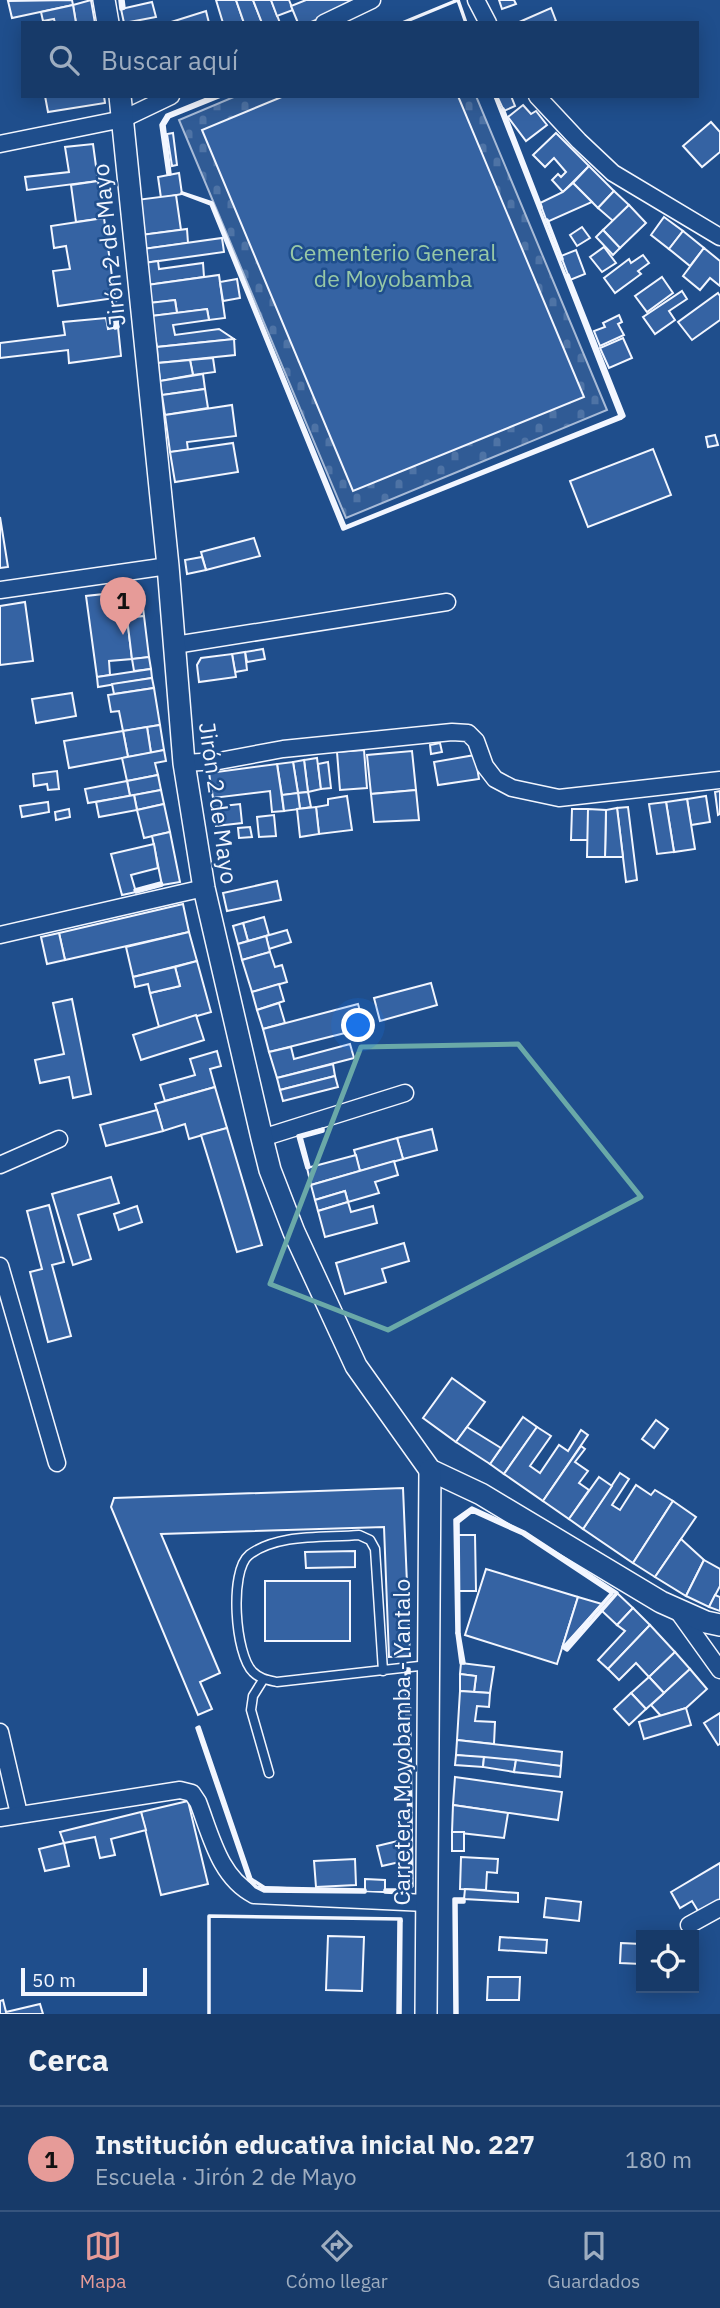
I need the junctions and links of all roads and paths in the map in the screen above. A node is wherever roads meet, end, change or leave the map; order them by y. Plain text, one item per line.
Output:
1 (104, 0) edge
2 (372, 0) edge
3 (476, 0) edge
4 (108, 21) edge
5 (328, 21) edge
6 (487, 21) edge
7 (120, 98) edge
8 (168, 98) edge
9 (539, 98) edge
10 (123, 119) junction
11 (0, 145) edge
12 (720, 237) edge
13 (168, 566) junction
14 (0, 590) edge
15 (447, 602) dead end
16 (175, 645) junction
17 (184, 763) junction
18 (720, 780) edge
19 (204, 888) junction
20 (0, 935) edge
21 (405, 1093) dead end
22 (262, 1138) junction
23 (59, 1139) dead end
24 (0, 1165) edge
25 (0, 1266) edge
26 (57, 1463) dead end
27 (430, 1470) junction
28 (677, 1610) junction
29 (720, 1625) edge
30 (428, 1665) junction
31 (383, 1671) junction
32 (720, 1671) edge
33 (263, 1680) junction
34 (0, 1731) edge
35 (269, 1773) dead end
36 (19, 1814) junction
37 (0, 1818) edge
38 (426, 1903) junction
39 (720, 1908) edge
40 (689, 1925) dead end
41 (426, 2014) edge

1 - 4 main road
2 - 5 street
3 - 6 street
7 - 10 main road, Jirón 2 de Mayo
8 - 10 street
9 - 12 street
10 - 11 street
10 - 13 main road, Jirón 2 de Mayo
13 - 14 street
13 - 16 main road, Jirón 2 de Mayo
15 - 16 street
16 - 17 main road, Jirón 2 de Mayo
17 - 18 street
17 - 19 main road, Jirón 2 de Mayo
19 - 20 street
19 - 22 main road, Jirón 2 de Mayo
21 - 22 street
22 - 27 main road, Jirón 2 de Mayo
23 - 24 street
25 - 26 street
27 - 28 main road
27 - 30 main road, Carretera Moyobamba - Yantalo
28 - 29 main road
28 - 32 street
30 - 31 lane
30 - 38 main road, Carretera Moyobamba - Yantalo
31 - 33 lane
31 - 33 lane
33 - 35 lane
34 - 36 street
36 - 37 street
36 - 38 street
38 - 41 main road, Carretera Moyobamba - Yantalo
39 - 40 street

